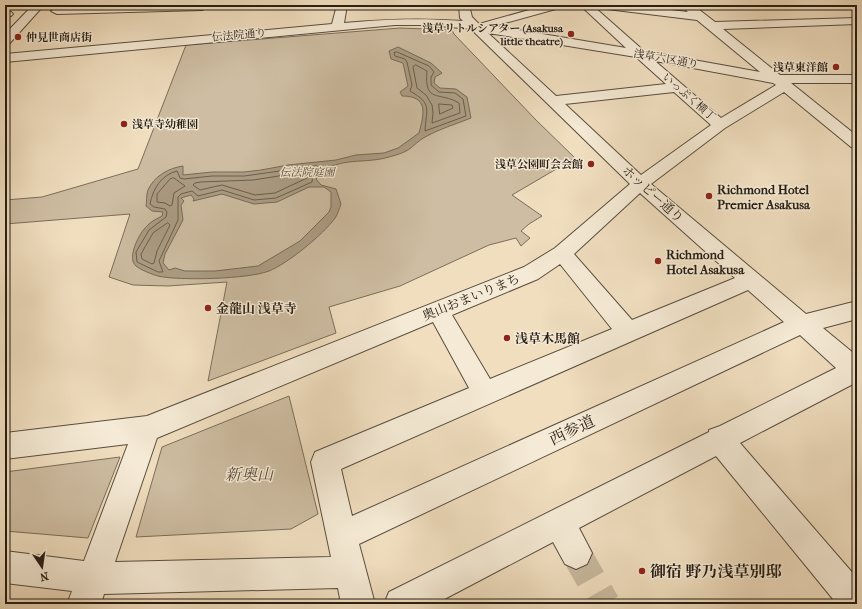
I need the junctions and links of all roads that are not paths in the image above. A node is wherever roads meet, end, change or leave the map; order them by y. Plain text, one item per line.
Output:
1 (39, 5) edge
2 (342, 5) edge
3 (464, 5) edge
4 (559, 5) edge
5 (585, 5) edge
6 (599, 5) edge
7 (686, 5) edge
8 (852, 5) edge
9 (203, 6) edge
10 (857, 8) edge
11 (57, 11) dead end
12 (701, 17) junction
13 (857, 21) edge
14 (338, 26) junction
15 (712, 26) junction
16 (475, 27) junction
17 (185, 40) junction
18 (5, 41) edge
19 (640, 54) junction
20 (5, 58) edge
21 (857, 78) edge
22 (780, 82) junction
23 (677, 87) junction
24 (553, 101) junction
25 (720, 125) junction
26 (857, 144) edge
27 (640, 184) junction
28 (562, 252) junction
29 (750, 280) junction
30 (857, 310) edge
31 (438, 311) junction
32 (802, 324) junction
33 (628, 332) junction
34 (856, 371) edge
35 (485, 394) junction
36 (147, 429) junction
37 (719, 439) junction
38 (5, 446) edge
39 (559, 523) junction
40 (342, 536) junction
41 (576, 553) tunnel mouth
42 (5, 567) edge
43 (350, 572) junction
44 (89, 591) edge
45 (856, 603) edge
46 (358, 604) edge
47 (401, 604) edge

1 - 18 street
2 - 14 street
3 - 16 street, ホッピー通り
4 - 16 street
5 - 19 street, いっぷく横丁
6 - 12 street
7 - 12 street
8 - 10 main road
9 - 11 street
9 - 17 street
12 - 15 street
13 - 15 street
14 - 16 street, 伝法院通り
14 - 17 street, 伝法院通り
15 - 22 street
16 - 19 street, 浅草六区通り
16 - 24 street, ホッピー通り
17 - 20 street, 伝法院通り
19 - 22 street, 浅草六区通り
19 - 23 street, いっぷく横丁
21 - 22 street, 浅草六区通り
22 - 25 street, 奥山おまいりまち
22 - 26 street
23 - 24 street
23 - 25 street, いっぷく横丁
24 - 27 street, ホッピー通り
25 - 27 street, 奥山おまいりまち
27 - 28 street, 奥山おまいりまち
27 - 29 street, ホッピー通り
28 - 31 street, 奥山おまいりまち
28 - 33 street
29 - 32 street, ホッピー通り
29 - 33 street
30 - 32 street, 西参道
31 - 35 street
31 - 36 street, 奥山おまいりまち
32 - 34 street, ホッピー通り
32 - 40 street, 西参道
33 - 35 street
34 - 37 street
35 - 40 street
36 - 38 street, 奥山おまいりまち
36 - 44 street
37 - 39 street
37 - 45 street
39 - 41 street
39 - 47 street
40 - 43 street
42 - 44 street
43 - 44 street
43 - 46 street

